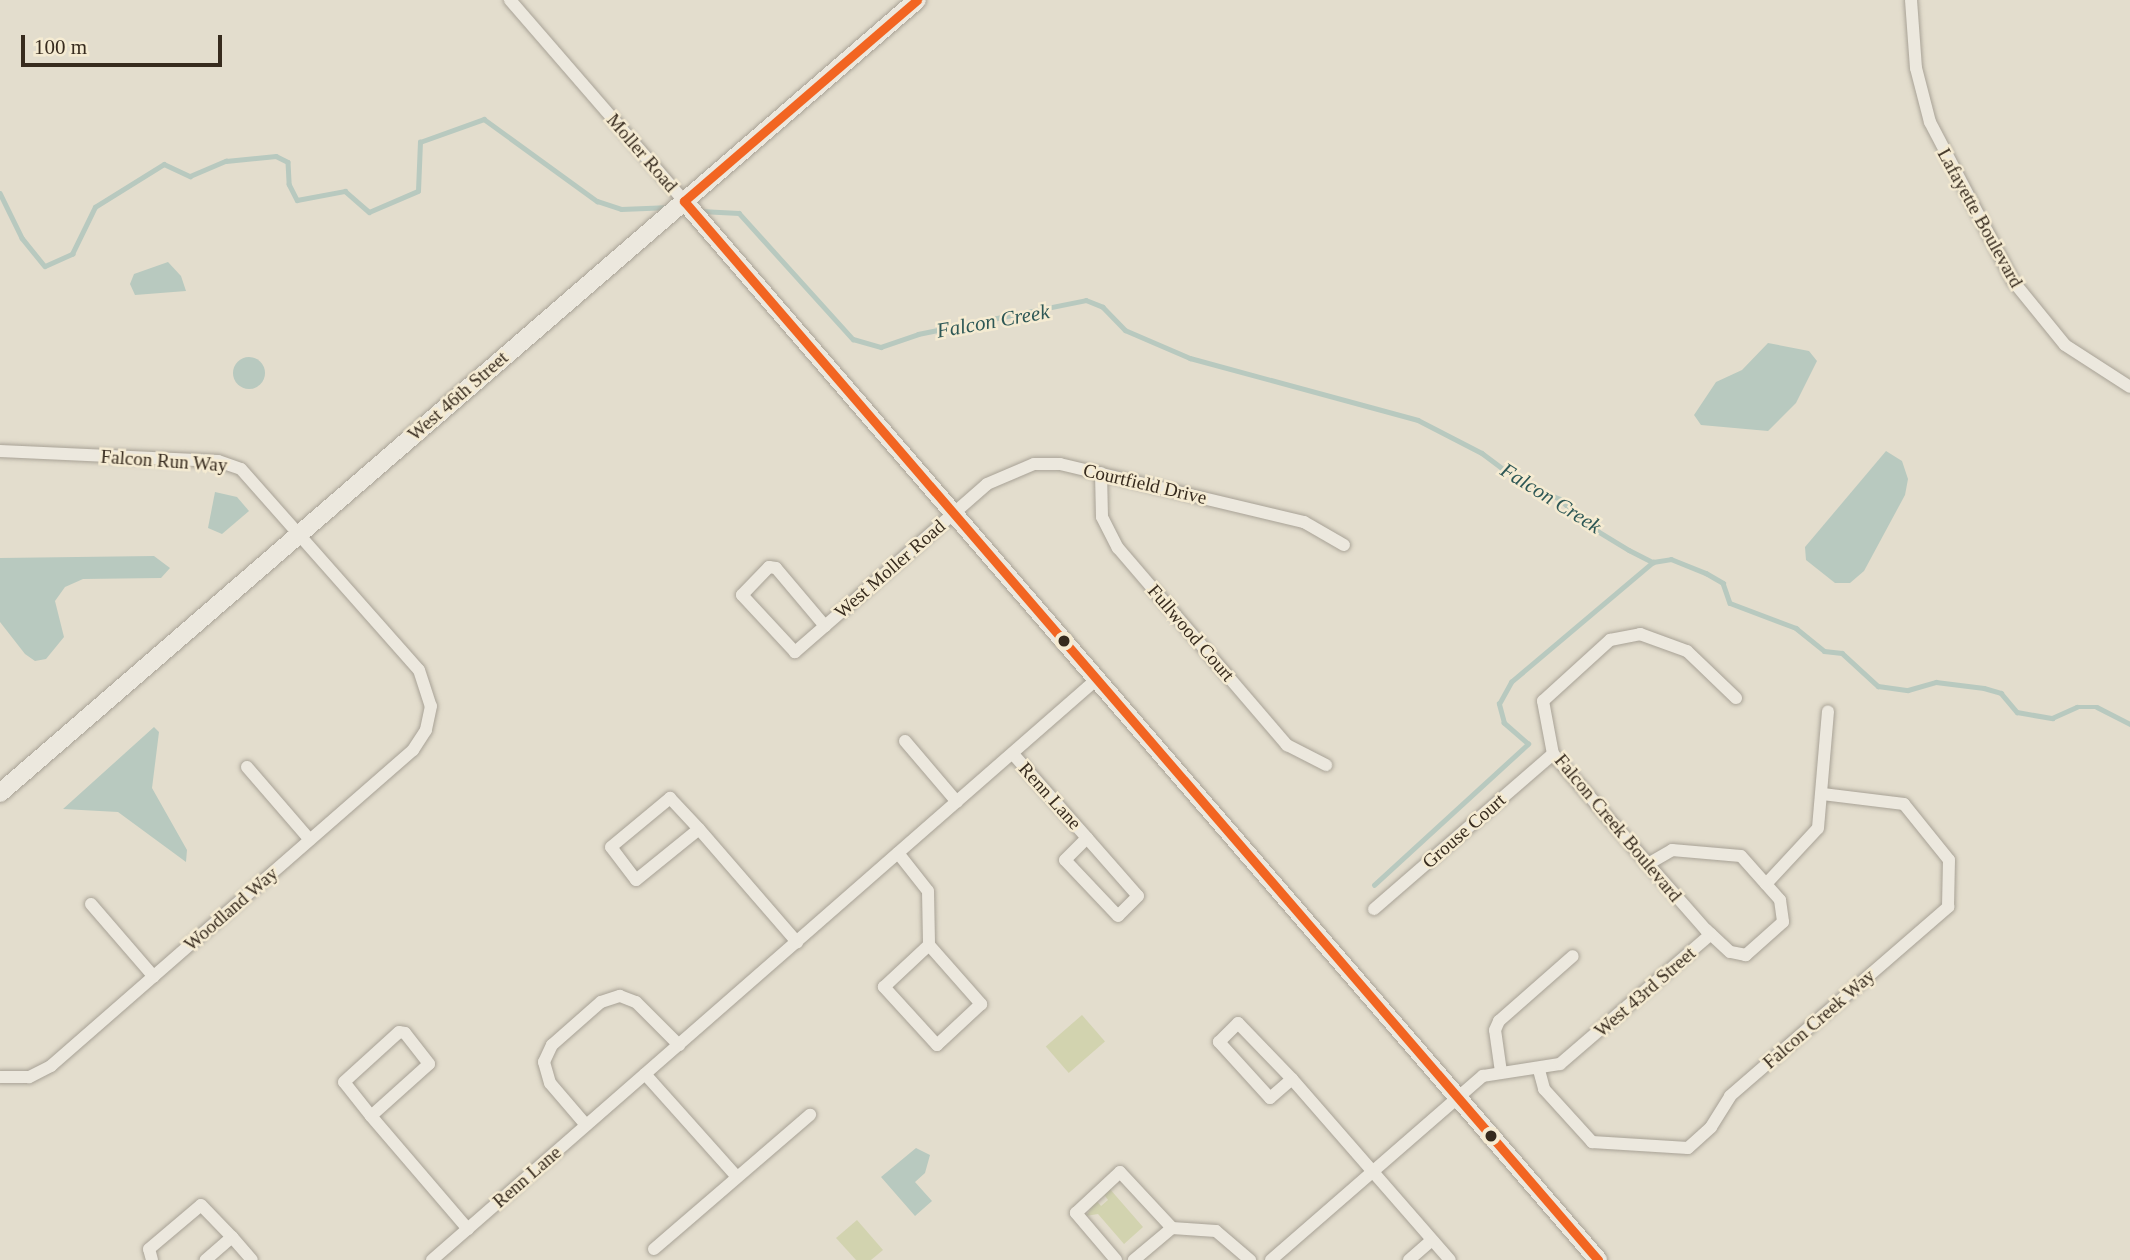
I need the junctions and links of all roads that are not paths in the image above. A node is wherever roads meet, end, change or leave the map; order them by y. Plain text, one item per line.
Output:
1 (510, 0) edge
2 (917, 0) edge
3 (1911, 0) edge
4 (684, 201) junction
5 (2130, 387) edge
6 (0, 451) edge
7 (1101, 473) junction
8 (954, 513) junction
9 (300, 533) junction
10 (1344, 545) dead end
11 (825, 626) junction
12 (1097, 679) junction
13 (1736, 698) dead end
14 (430, 711) joint
15 (1829, 711) dead end
16 (905, 741) dead end
17 (1013, 754) junction
18 (1553, 754) junction
19 (1326, 765) dead end
20 (247, 767) dead end
21 (0, 793) edge
22 (1823, 794) junction
23 (957, 802) junction
24 (699, 829) junction
25 (1087, 838) junction
26 (310, 840) junction
27 (898, 853) junction
28 (1648, 864) junction
29 (1766, 884) junction
30 (90, 904) dead end
31 (1374, 909) dead end
32 (1711, 934) junction
33 (797, 942) junction
34 (929, 945) junction
35 (1573, 956) dead end
36 (154, 977) junction
37 (678, 1045) junction
38 (1539, 1070) junction
39 (1501, 1072) junction
40 (645, 1074) junction
41 (4, 1078) edge
42 (1292, 1079) junction
43 (1456, 1098) junction
44 (810, 1115) dead end
45 (371, 1116) junction
46 (586, 1125) junction
47 (1373, 1171) junction
48 (737, 1178) junction
49 (1172, 1228) junction
50 (468, 1229) junction
51 (232, 1237) junction
52 (1432, 1240) junction
53 (654, 1249) dead end
54 (152, 1260) edge
55 (206, 1260) edge
56 (252, 1260) edge
57 (432, 1260) edge
58 (1116, 1260) edge
59 (1134, 1260) edge
60 (1250, 1260) edge
61 (1271, 1260) edge
62 (1409, 1260) edge
63 (1450, 1260) edge
64 (1598, 1260) edge

1 - 4 street, Moller Road
2 - 4 street, West 46th Street
3 - 5 street, Lafayette Boulevard
4 - 8 street, Moller Road
4 - 9 street, West 46th Street
6 - 9 street, Falcon Run Way
7 - 8 street, Courtfield Drive
7 - 10 street, Courtfield Drive
7 - 19 street, Fullwood Court
8 - 11 street, West Moller Road
8 - 12 street, Moller Road
9 - 14 street, Falcon Run Way
9 - 21 street, West 46th Street
11 - 11 street, West Moller Road
12 - 17 street, Renn Lane
12 - 43 street, Moller Road
13 - 18 street, Falcon Creek Boulevard
14 - 26 street, Woodland Way
15 - 22 street
16 - 23 street
17 - 23 street, Renn Lane
17 - 25 street, Renn Lane
18 - 28 street, Falcon Creek Boulevard
18 - 31 street, Grouse Court
20 - 26 street
22 - 29 street
22 - 38 street, Falcon Creek Way
23 - 27 street, Renn Lane
24 - 24 street
24 - 33 street
25 - 25 street, Renn Lane
26 - 36 street, Woodland Way
27 - 33 street, Renn Lane
27 - 34 street
28 - 29 street, West 43rd Street
28 - 32 street, Falcon Creek Boulevard
29 - 32 street, West 43rd Street
30 - 36 street
32 - 38 street, West 43rd Street
33 - 37 street, Renn Lane
34 - 34 street
35 - 39 street
36 - 41 street, Woodland Way
37 - 40 street, Renn Lane
37 - 46 street
38 - 39 street, West 43rd Street
39 - 43 street, West 43rd Street
40 - 46 street, Renn Lane
40 - 48 street
42 - 42 street
42 - 47 street
43 - 47 street, West 43rd Street
43 - 64 street, Moller Road
44 - 48 street
45 - 45 street
45 - 50 street
46 - 50 street, Renn Lane
47 - 52 street
47 - 61 street, West 43rd Street
48 - 53 street
49 - 58 street
49 - 59 street
49 - 60 street
50 - 57 street, Renn Lane
51 - 54 street
51 - 55 street
51 - 56 street
52 - 62 street
52 - 63 street

